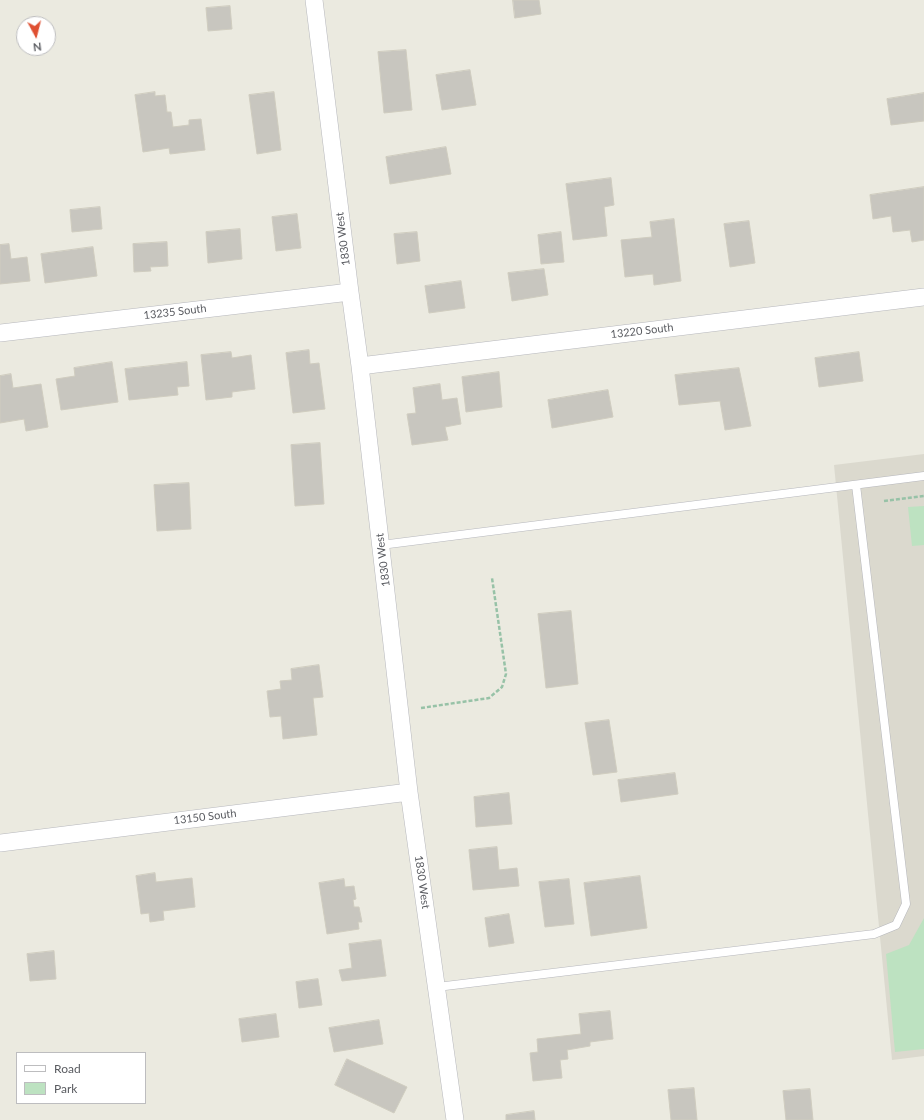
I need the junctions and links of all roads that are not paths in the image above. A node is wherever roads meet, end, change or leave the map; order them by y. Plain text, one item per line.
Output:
1 (314, 0) edge
2 (350, 292) junction
3 (924, 297) edge
4 (0, 333) edge
5 (360, 366) junction
6 (924, 476) edge
7 (856, 485) junction
8 (381, 545) junction
9 (409, 792) junction
10 (0, 843) edge
11 (437, 987) junction
12 (455, 1120) edge

1 - 2 street, 1830 West
2 - 4 street, 13235 South
2 - 5 street, 1830 West
3 - 5 street, 13220 South
5 - 8 street, 1830 West
6 - 7 lane
7 - 8 lane
7 - 11 lane
8 - 9 street, 1830 West
9 - 10 street, 13150 South
9 - 11 street, 1830 West
11 - 12 street, 1830 West

